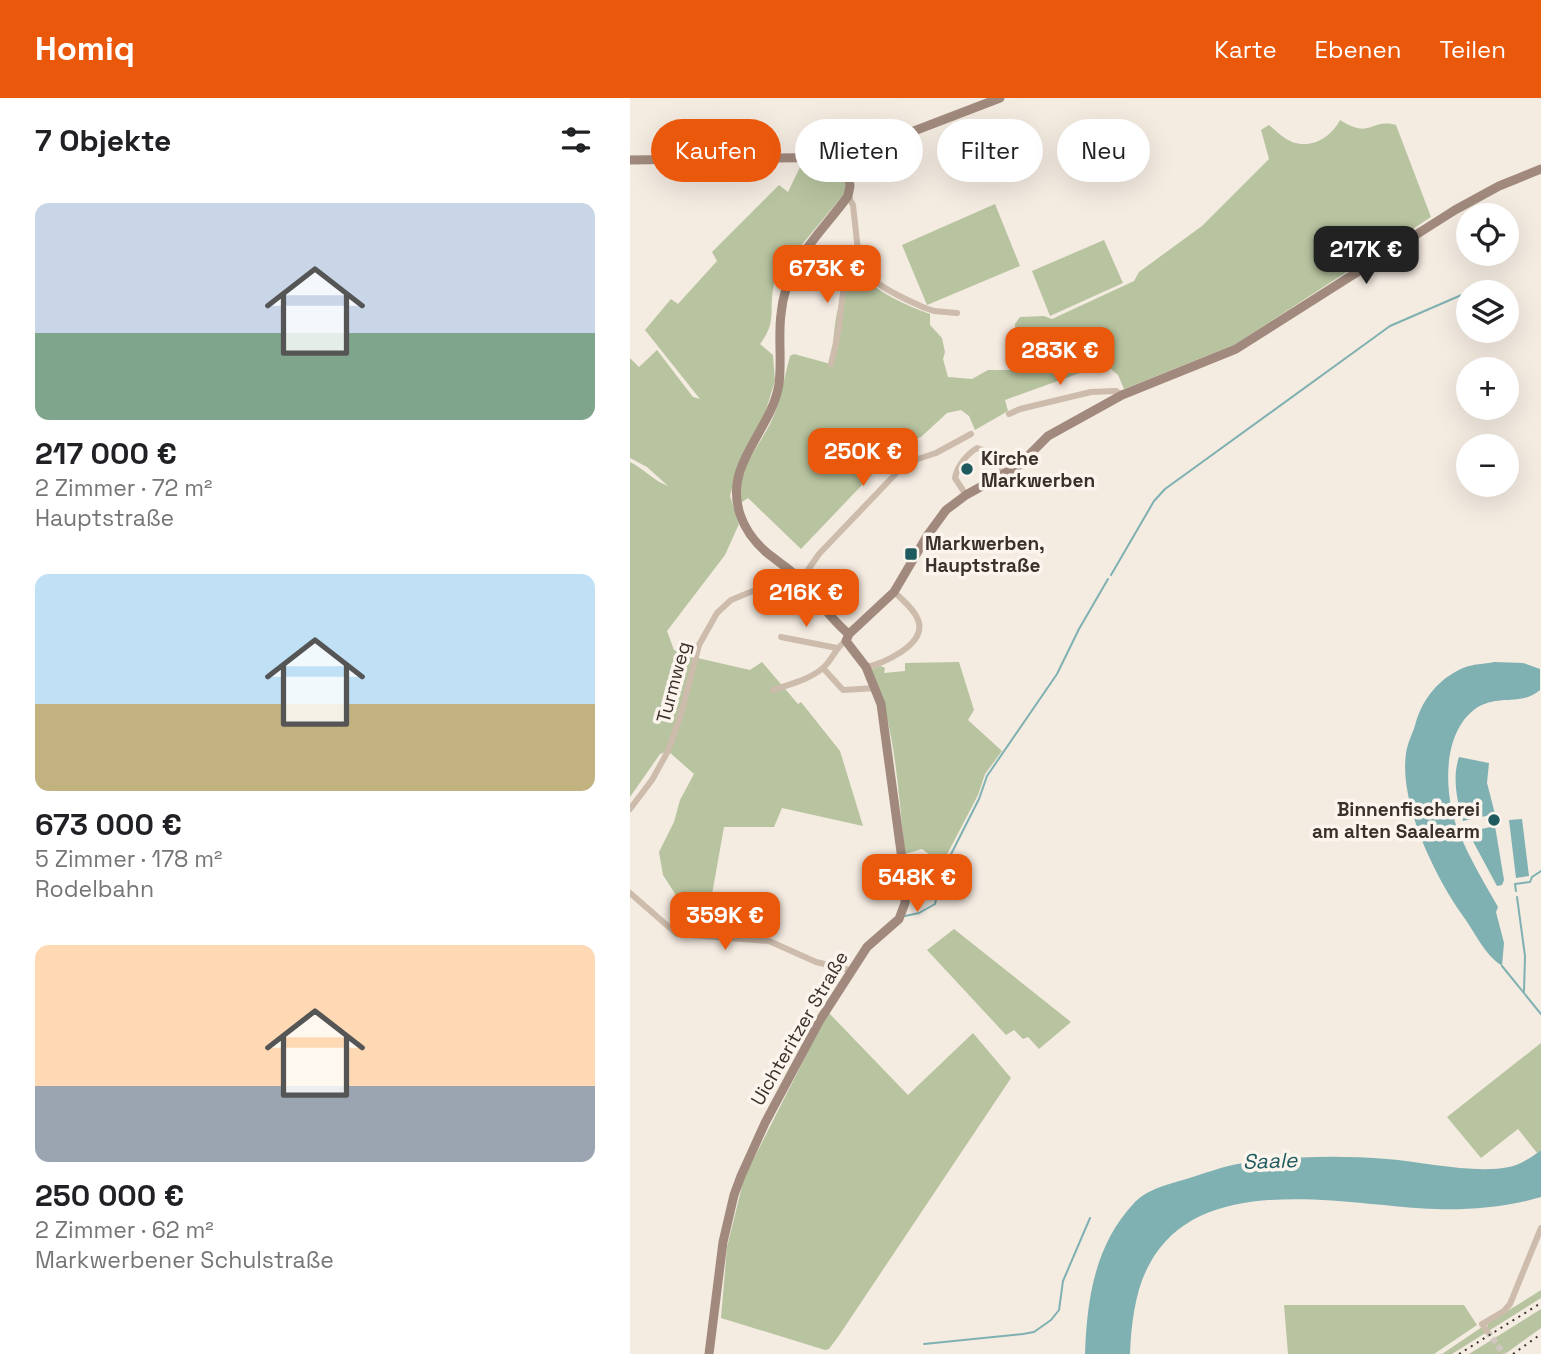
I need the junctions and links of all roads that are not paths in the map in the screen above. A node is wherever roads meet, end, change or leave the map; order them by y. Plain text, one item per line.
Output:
1 (1000, 98) edge
2 (923, 128) edge
3 (795, 158) edge
4 (630, 160) edge
5 (1541, 169) edge
6 (849, 182) edge
7 (848, 196) junction
8 (860, 267) junction
9 (957, 313) dead end
10 (831, 364) dead end
11 (1122, 395) junction
12 (1009, 414) dead end
13 (971, 435) dead end
14 (961, 440) junction
15 (969, 453) junction
16 (1005, 474) junction
17 (966, 495) junction
18 (798, 577) junction
19 (894, 593) junction
20 (781, 637) dead end
21 (848, 637) junction
22 (837, 649) junction
23 (866, 667) junction
24 (823, 668) junction
25 (876, 688) junction
26 (773, 690) dead end
27 (630, 809) edge
28 (630, 893) edge
29 (850, 970) junction
30 (1541, 1228) edge
31 (1487, 1331) dead end
32 (709, 1354) edge

1 - 2 main road
3 - 4 main road
5 - 11 main road
6 - 7 main road
7 - 8 street
7 - 18 main road, Uichteritzer Straße
8 - 9 street
8 - 10 street
11 - 12 street
11 - 16 main road
13 - 14 street
14 - 15 street
14 - 18 street
15 - 16 street
15 - 17 street
16 - 17 main road
17 - 19 main road
18 - 21 main road, Uichteritzer Straße
18 - 27 street, Turmweg
19 - 21 main road
19 - 23 street
20 - 22 street
21 - 22 street
21 - 23 main road, Uichteritzer Straße
22 - 24 street
23 - 25 main road, Uichteritzer Straße
24 - 25 street
24 - 26 street
25 - 29 main road, Uichteritzer Straße
28 - 29 street
29 - 32 main road, Uichteritzer Straße
30 - 31 street

